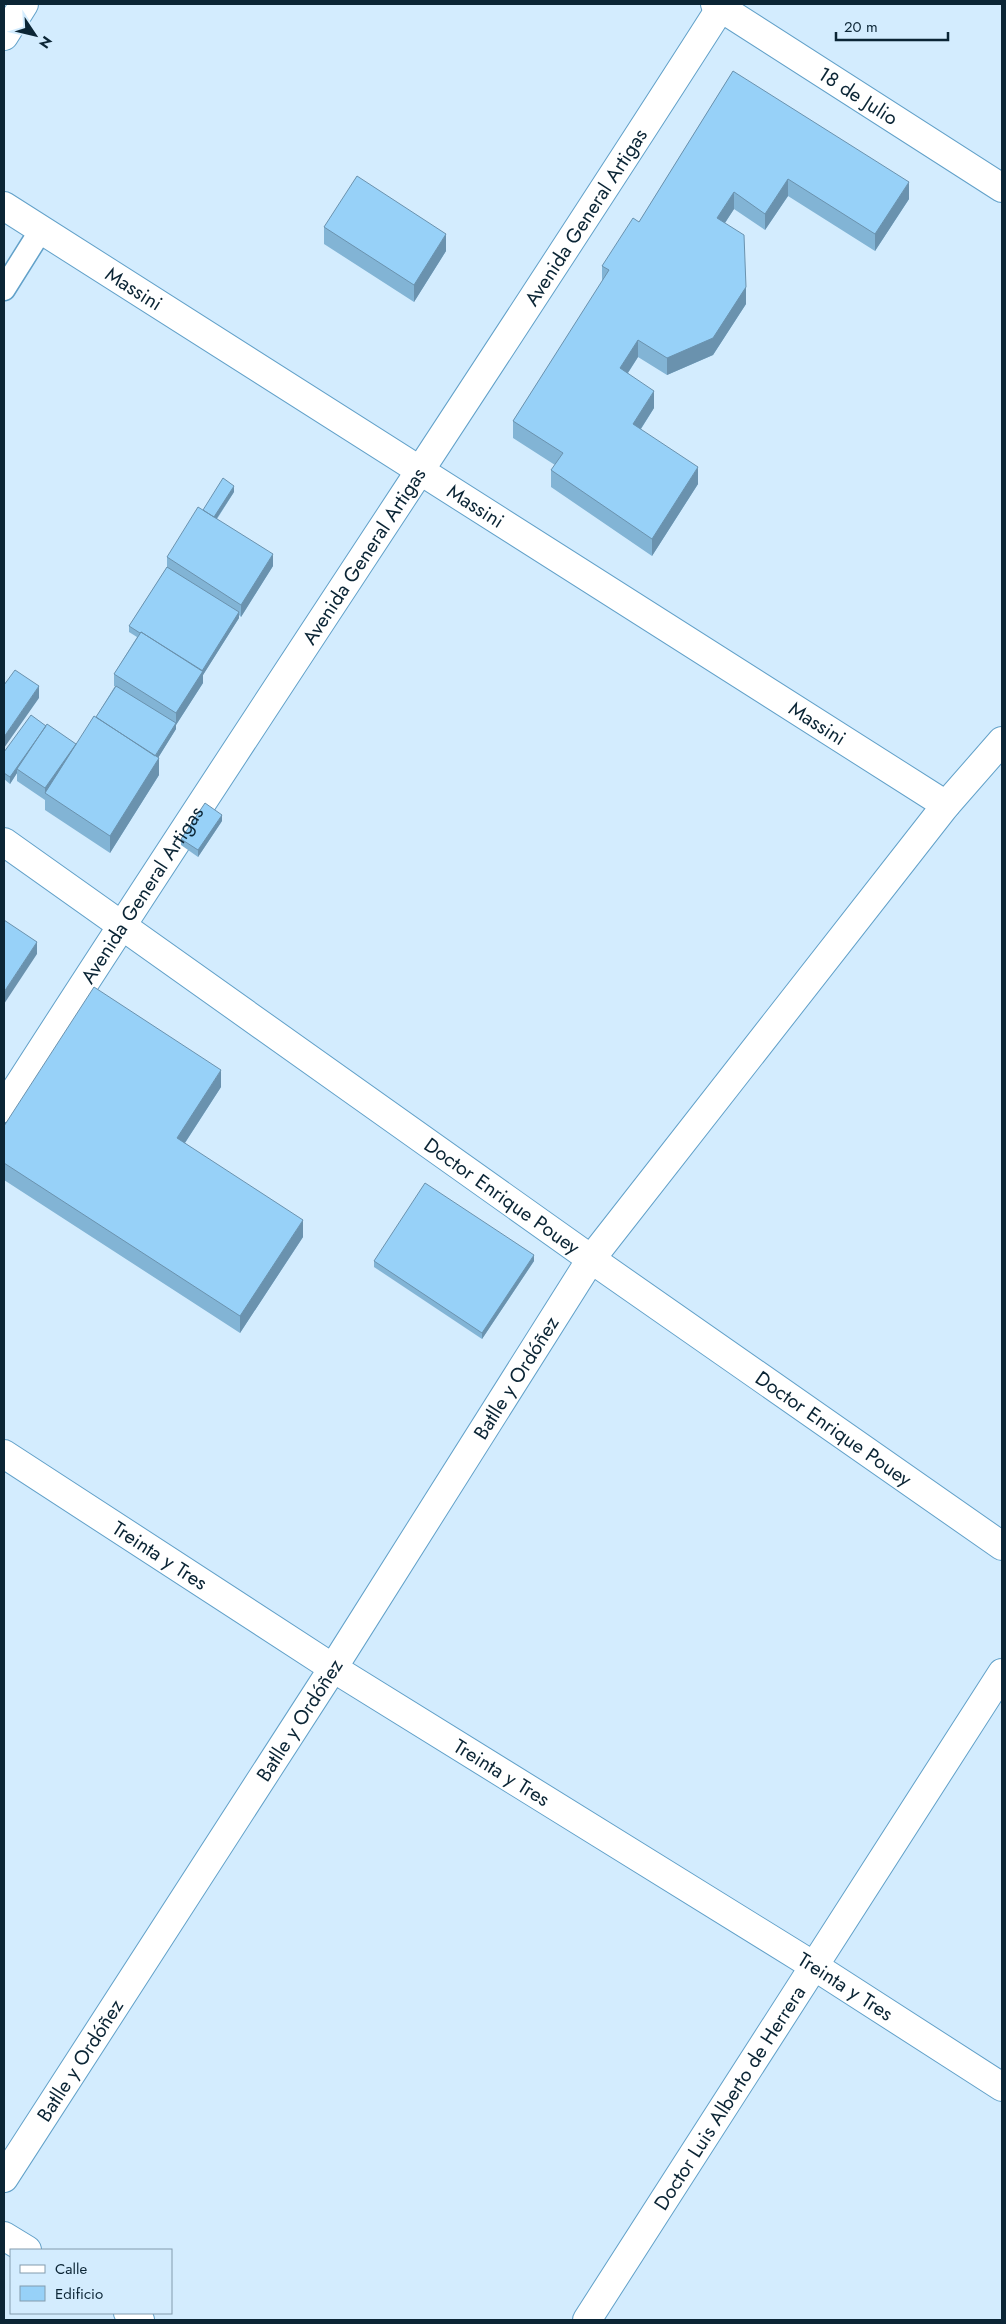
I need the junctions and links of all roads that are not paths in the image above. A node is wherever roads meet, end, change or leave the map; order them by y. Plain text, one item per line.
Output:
1 (24, 4) edge
2 (719, 5) edge
3 (4, 36) edge
4 (1002, 188) edge
5 (4, 206) edge
6 (41, 230) junction
7 (4, 289) edge
8 (420, 472) junction
9 (998, 753) edge
10 (946, 805) junction
11 (4, 842) edge
12 (121, 926) junction
13 (4, 1108) edge
14 (591, 1259) junction
15 (4, 1454) edge
16 (1002, 1546) edge
17 (333, 1668) junction
18 (1002, 1673) edge
19 (814, 1966) junction
20 (1002, 2087) edge
21 (4, 2178) edge
22 (4, 2236) edge
23 (25, 2249) edge
24 (587, 2320) edge

1 - 3 street
2 - 4 street, 18 de Julio
2 - 8 street, Avenida General Artigas
5 - 6 street, Massini
6 - 7 lane
6 - 8 street, Massini
8 - 10 street, Massini
8 - 12 street, Avenida General Artigas
9 - 10 street, Batlle y Ordóñez
10 - 14 street, Batlle y Ordóñez
11 - 12 street, Doctor Enrique Pouey
12 - 13 street, Avenida General Artigas
12 - 14 street, Doctor Enrique Pouey
14 - 16 street, Doctor Enrique Pouey
14 - 17 street, Batlle y Ordóñez
15 - 17 street, Treinta y Tres
17 - 19 street, Treinta y Tres
17 - 21 street, Batlle y Ordóñez
18 - 19 street, Doctor Luis Alberto de Herrera
19 - 20 street, Treinta y Tres
19 - 24 street, Doctor Luis Alberto de Herrera
22 - 23 street

